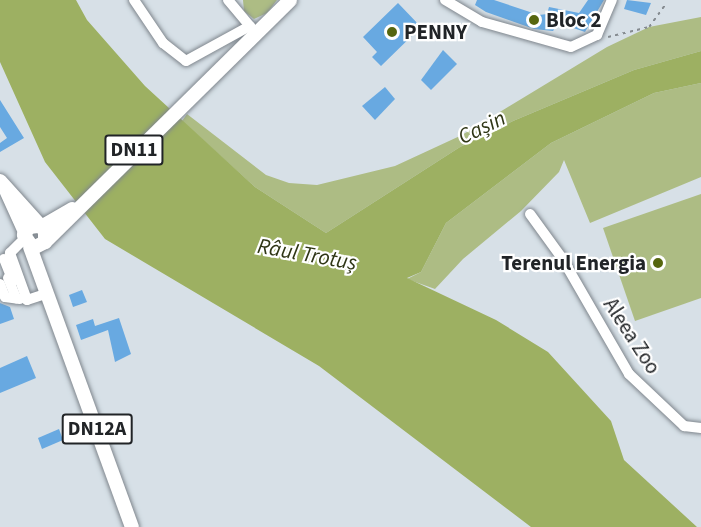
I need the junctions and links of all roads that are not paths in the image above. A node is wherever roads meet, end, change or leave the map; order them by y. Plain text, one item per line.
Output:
1 (134, 0) edge
2 (229, 0) edge
3 (290, 0) edge
4 (445, 0) edge
5 (612, 0) edge
6 (252, 29) junction
7 (3, 185) edge
8 (77, 207) junction
9 (530, 214) dead end
10 (39, 226) junction
11 (33, 241) junction
12 (4, 263) edge
13 (0, 284) edge
14 (46, 294) junction
15 (18, 299) junction
16 (701, 428) edge
17 (132, 527) edge

1 - 6 street
2 - 6 street
3 - 6 main road, DN11
4 - 5 street
6 - 8 main road, DN11
7 - 10 main road
7 - 11 main road
8 - 10 main road, DN11
8 - 11 main road, DN11
9 - 16 street, Aleea Zoo
10 - 11 main road
11 - 12 street
11 - 14 main road, DN12A
12 - 15 street
12 - 15 street
13 - 15 street
14 - 15 street
14 - 17 main road, DN12A

